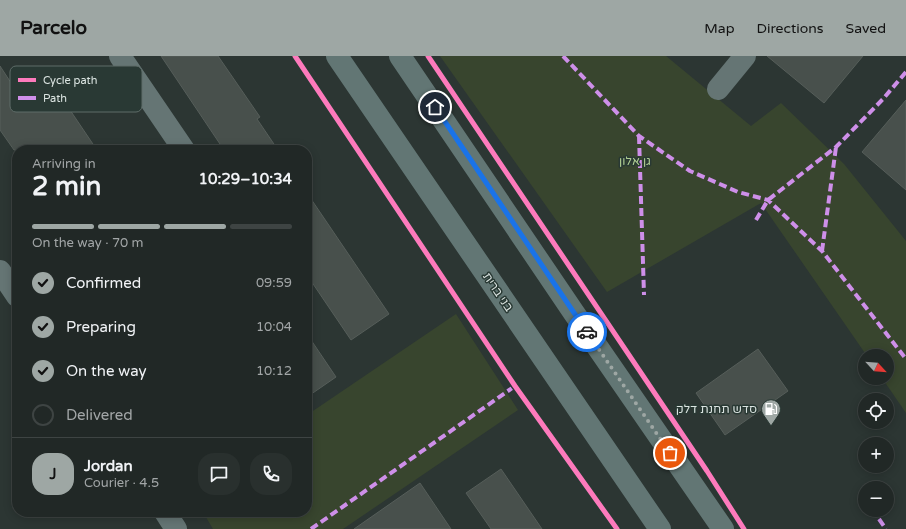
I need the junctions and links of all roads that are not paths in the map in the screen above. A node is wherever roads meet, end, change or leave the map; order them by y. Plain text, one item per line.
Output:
1 (120, 56) edge
2 (337, 56) edge
3 (400, 56) edge
4 (745, 56) edge
5 (127, 66) edge
6 (142, 88) edge
7 (718, 88) dead end
8 (181, 145) edge
9 (0, 271) edge
10 (12, 289) edge
11 (168, 517) edge
12 (176, 529) edge
13 (660, 529) edge
14 (723, 529) edge

1 - 5 street
2 - 13 main road, בני ברית
3 - 14 main road
4 - 7 street
6 - 8 street
9 - 10 street
11 - 12 street

